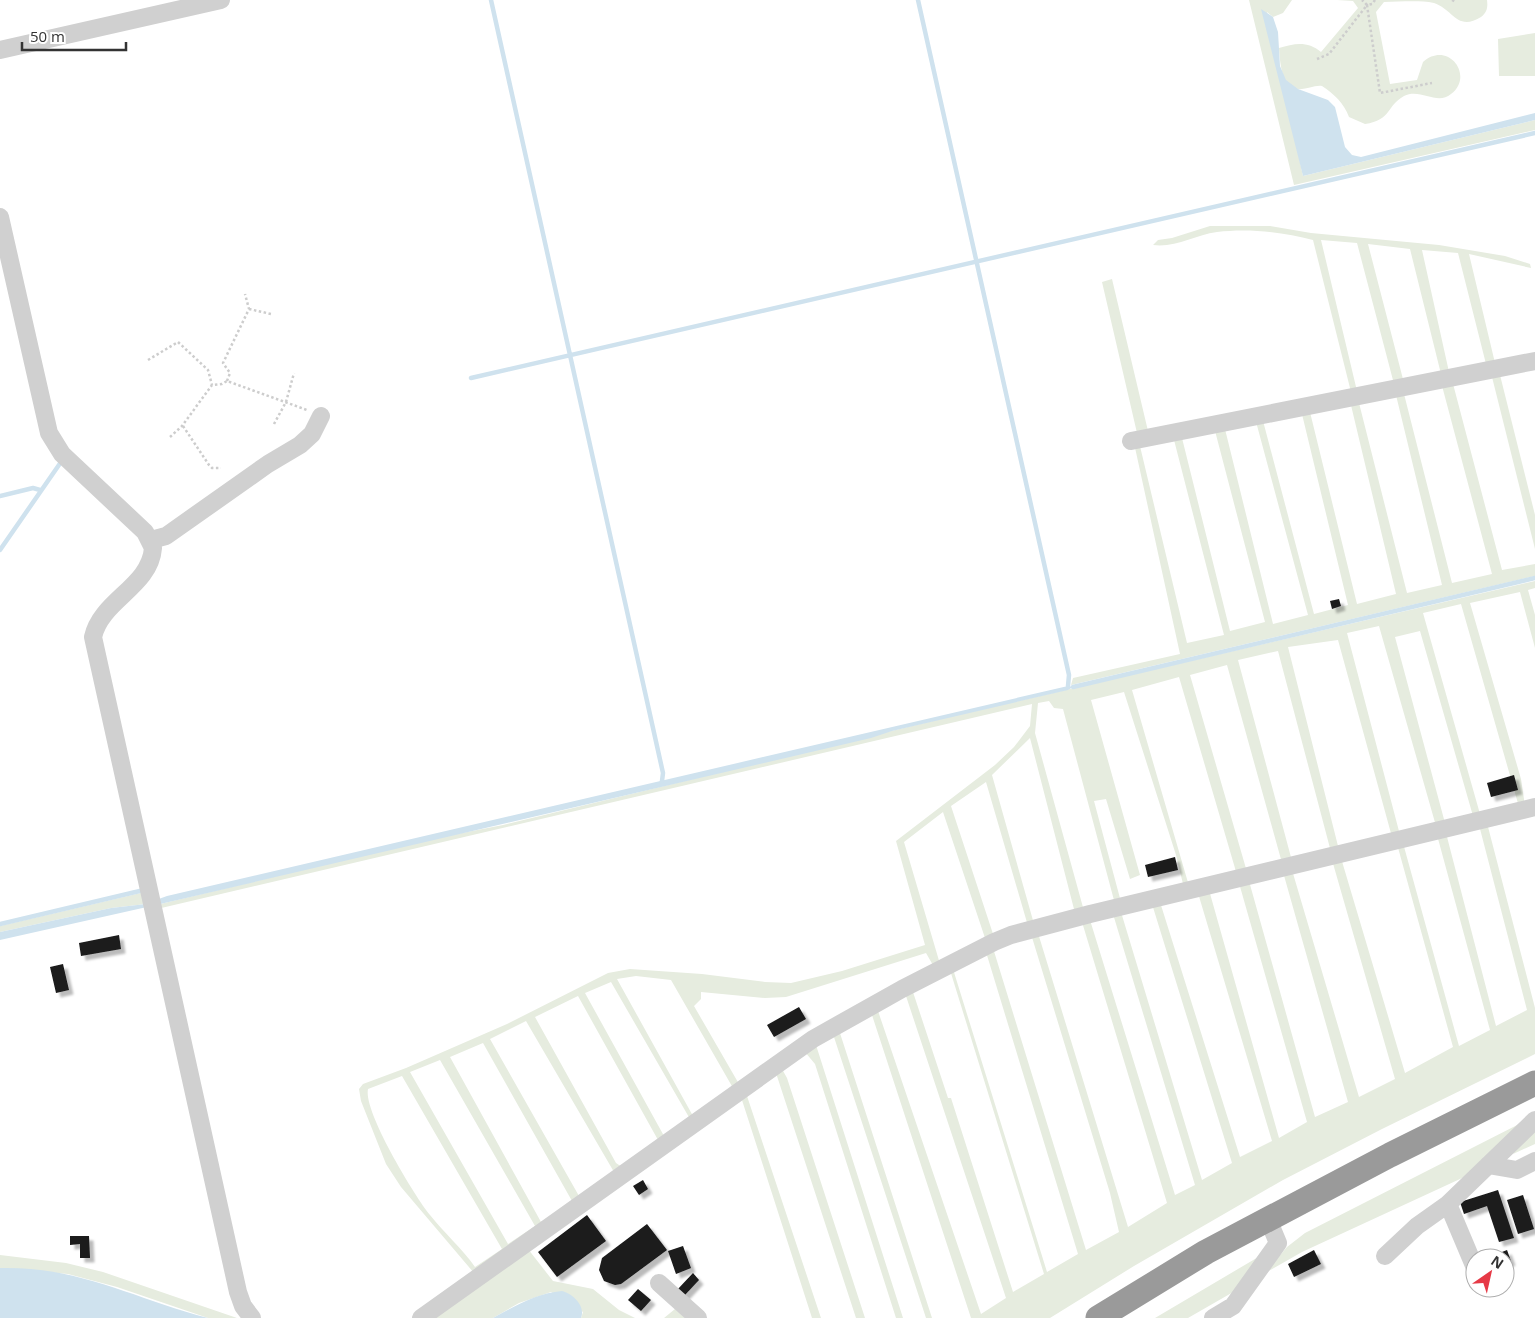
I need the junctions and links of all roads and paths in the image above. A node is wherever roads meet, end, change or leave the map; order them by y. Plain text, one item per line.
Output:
1 (221, 0) edge
2 (1362, 0) edge
3 (1375, 0) edge
4 (1452, 0) edge
5 (1456, 2) dead end
6 (1367, 6) junction
7 (0, 50) edge
8 (1317, 59) dead end
9 (1432, 83) dead end
10 (0, 217) edge
11 (246, 294) dead end
12 (249, 309) junction
13 (271, 314) dead end
14 (148, 360) dead end
15 (1535, 360) edge
16 (294, 373) dead end
17 (227, 381) junction
18 (212, 385) junction
19 (286, 402) junction
20 (321, 416) joint
21 (274, 424) dead end
22 (182, 426) junction
23 (170, 437) dead end
24 (1131, 441) dead end
25 (221, 468) dead end
26 (151, 540) junction
27 (1535, 807) edge
28 (1535, 1083) edge
29 (1535, 1120) edge
30 (1535, 1161) edge
31 (1488, 1165) junction
32 (1448, 1204) junction
33 (1268, 1219) junction
34 (1467, 1248) edge
35 (1385, 1256) dead end
36 (659, 1283) dead end
37 (1232, 1312) edge
38 (252, 1318) edge
39 (421, 1318) edge
40 (698, 1318) edge
41 (1098, 1318) edge
42 (1213, 1318) edge

1 - 7 street
2 - 6 path
3 - 6 path
4 - 5 path
6 - 8 path
6 - 9 path
10 - 26 street
11 - 12 path
12 - 13 path
12 - 17 path
14 - 18 path
15 - 24 street
16 - 19 path
17 - 18 path
17 - 19 path
18 - 22 path
19 - 20 path
19 - 21 path
20 - 26 street
22 - 23 path
22 - 25 path
26 - 38 street
27 - 39 street
28 - 33 highway
29 - 31 street
30 - 31 street
31 - 32 street
32 - 34 street
32 - 35 street
33 - 37 street
33 - 41 highway
36 - 40 street
37 - 42 street

